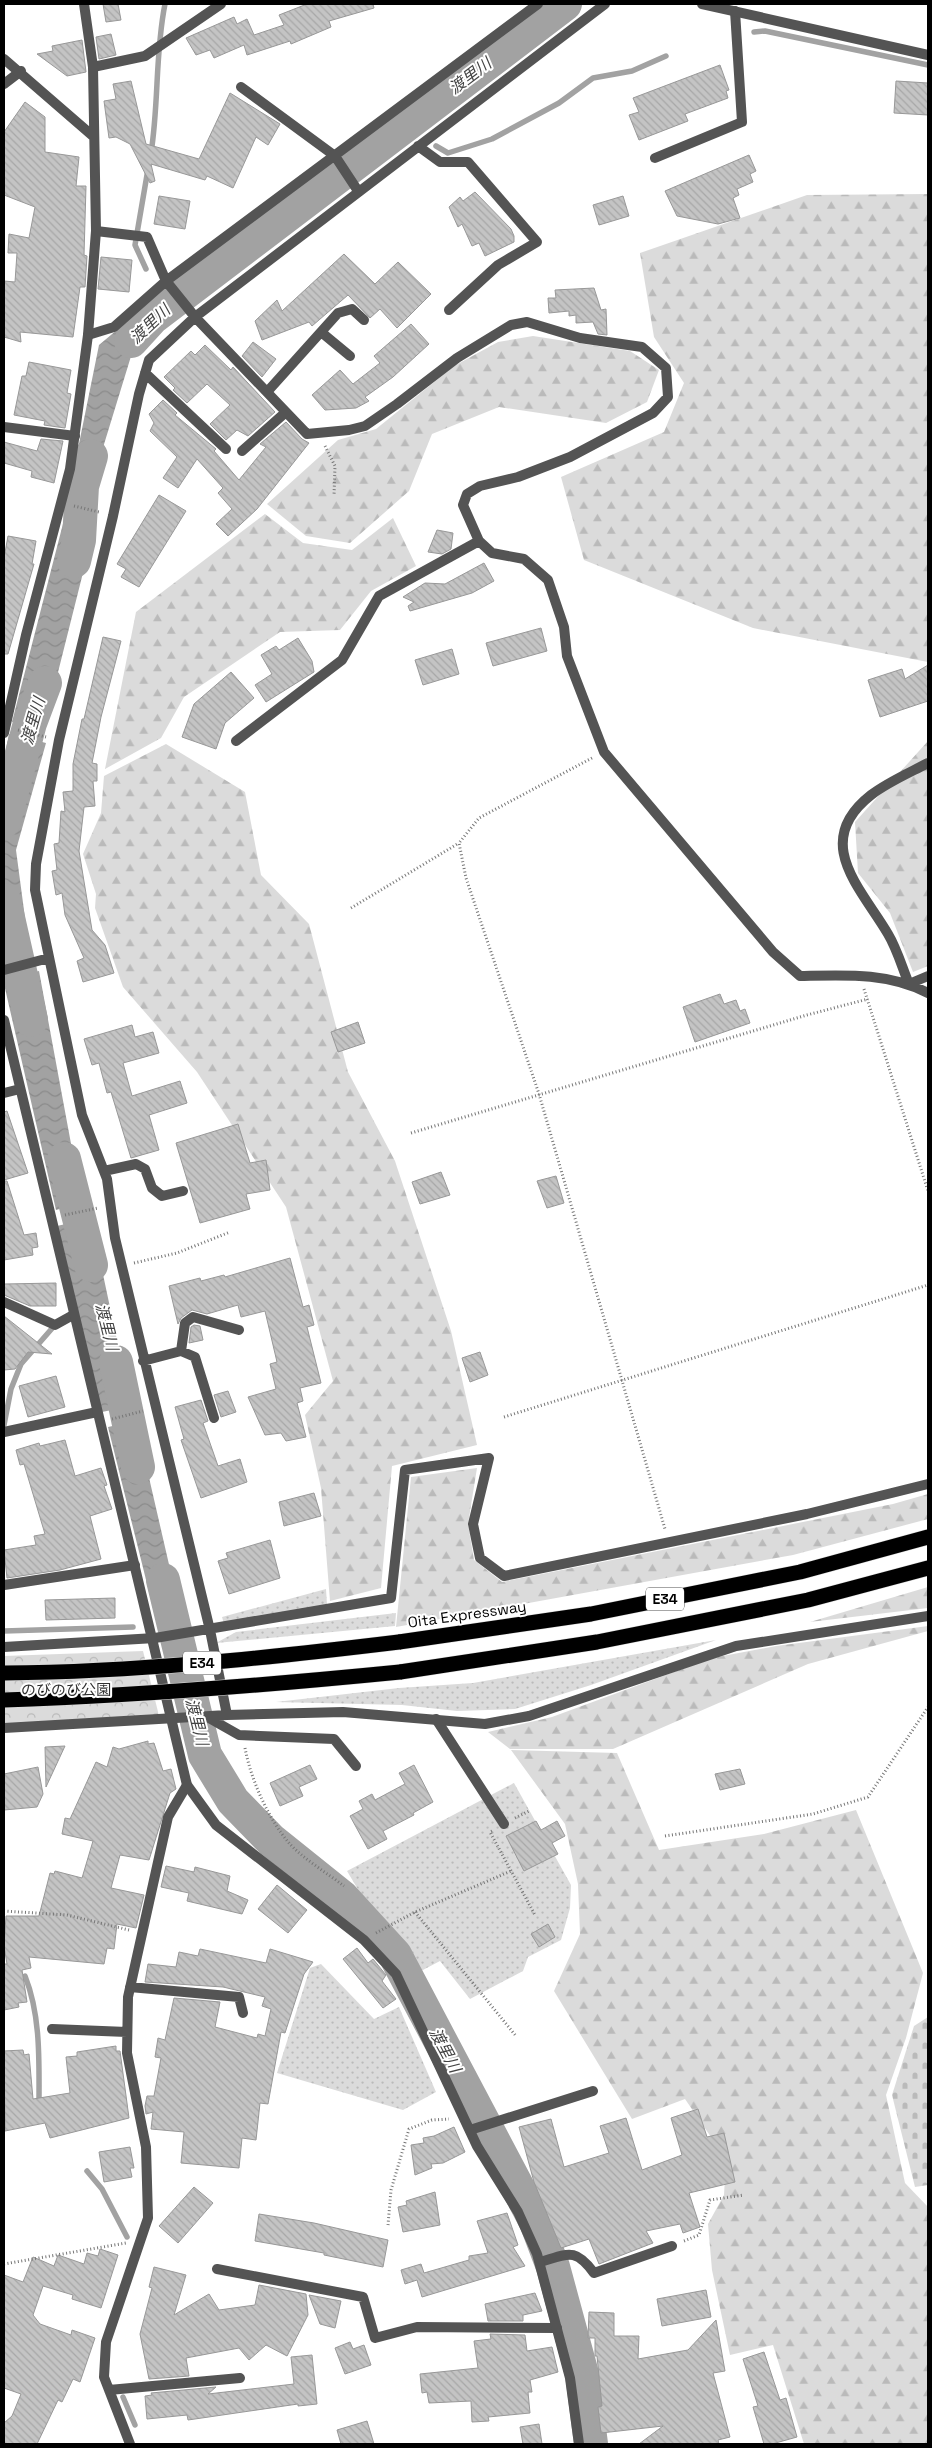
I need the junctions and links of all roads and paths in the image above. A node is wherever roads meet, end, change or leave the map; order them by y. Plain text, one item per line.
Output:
1 (84, 4) edge
2 (221, 4) edge
3 (538, 4) edge
4 (605, 4) edge
5 (702, 4) edge
6 (735, 12) junction
7 (928, 55) edge
8 (4, 59) edge
9 (93, 67) junction
10 (21, 72) junction
11 (4, 84) edge
12 (241, 87) dead end
13 (94, 137) junction
14 (418, 146) junction
15 (335, 156) junction
16 (655, 158) dead end
17 (358, 191) junction
18 (96, 230) junction
19 (166, 281) junction
20 (449, 310) dead end
21 (195, 317) junction
22 (364, 320) dead end
23 (321, 332) junction
24 (88, 335) junction
25 (350, 356) dead end
26 (145, 373) junction
27 (267, 392) junction
28 (286, 412) junction
29 (4, 427) edge
30 (325, 433) junction
31 (75, 436) junction
32 (226, 449) dead end
33 (242, 451) dead end
34 (334, 496) dead end
35 (61, 502) junction
36 (113, 516) junction
37 (479, 541) junction
38 (7, 703) edge
39 (15, 730) dead end
40 (4, 733) edge
41 (49, 737) dead end
42 (236, 741) dead end
43 (604, 752) junction
44 (928, 763) edge
45 (459, 843) junction
46 (351, 908) dead end
47 (49, 958) junction
48 (4, 970) edge
49 (928, 976) edge
50 (909, 984) junction
51 (928, 993) edge
52 (4, 1020) edge
53 (20, 1089) junction
54 (4, 1093) edge
55 (539, 1094) junction
56 (411, 1133) dead end
57 (104, 1170) junction
58 (183, 1191) dead end
59 (928, 1191) edge
60 (108, 1206) dead end
61 (61, 1216) dead end
62 (230, 1232) dead end
63 (121, 1266) junction
64 (928, 1285) edge
65 (4, 1302) edge
66 (73, 1315) junction
67 (239, 1330) dead end
68 (181, 1351) junction
69 (143, 1361) junction
70 (622, 1380) junction
71 (144, 1410) dead end
72 (97, 1412) junction
73 (504, 1417) dead end
74 (214, 1418) dead end
75 (110, 1419) dead end
76 (4, 1432) edge
77 (928, 1484) edge
78 (928, 1537) edge
79 (669, 1544) junction
80 (135, 1565) junction
81 (928, 1568) edge
82 (4, 1585) edge
83 (928, 1616) edge
84 (209, 1630) junction
85 (155, 1638) junction
86 (4, 1647) edge
87 (4, 1673) edge
88 (4, 1700) edge
89 (928, 1707) edge
90 (227, 1716) junction
91 (208, 1717) junction
92 (175, 1719) junction
93 (436, 1719) junction
94 (4, 1728) edge
95 (243, 1735) junction
96 (356, 1766) dead end
97 (187, 1785) junction
98 (529, 1811) dead end
99 (504, 1824) junction
100 (665, 1836) dead end
101 (511, 1871) junction
102 (344, 1886) dead end
103 (4, 1911) edge
104 (415, 1912) junction
105 (535, 1915) dead end
106 (142, 1932) junction
107 (364, 1940) junction
108 (130, 1988) junction
109 (243, 2013) dead end
110 (52, 2029) dead end
111 (127, 2032) junction
112 (516, 2036) dead end
113 (593, 2091) dead end
114 (464, 2119) junction
115 (470, 2130) junction
116 (744, 2195) dead end
117 (388, 2225) dead end
118 (141, 2241) junction
119 (672, 2246) joint
120 (540, 2262) junction
121 (4, 2264) edge
122 (217, 2269) dead end
123 (557, 2328) junction
124 (240, 2378) dead end
125 (109, 2390) junction
126 (130, 2444) edge
127 (580, 2444) edge

1 - 9 street
2 - 9 street
3 - 15 street
4 - 14 street
5 - 6 street
6 - 7 street
6 - 16 street
8 - 10 street
9 - 13 street
10 - 11 street
10 - 13 street
12 - 15 street
13 - 18 street
14 - 17 street
14 - 20 street
15 - 17 street
15 - 19 street
17 - 21 street
18 - 19 street
18 - 24 street
19 - 21 street
19 - 24 street
21 - 26 street
21 - 27 street
22 - 23 street
23 - 25 street
23 - 27 street
24 - 31 street
26 - 32 street
26 - 36 street
27 - 28 street
28 - 30 street
28 - 33 street
29 - 31 street
30 - 34 path
30 - 37 street
31 - 35 street
35 - 36 path
35 - 38 street
36 - 47 street
37 - 42 street
37 - 43 street
38 - 40 street
39 - 41 path
43 - 45 path
43 - 50 street
44 - 50 street
45 - 46 path
45 - 55 path
47 - 48 street
47 - 57 street
49 - 50 street
50 - 51 street
52 - 53 street
53 - 54 street
53 - 66 street
55 - 56 path
55 - 59 path
55 - 70 path
57 - 58 street
57 - 63 street
60 - 61 path
62 - 63 path
63 - 69 street
64 - 70 path
65 - 66 street
66 - 72 street
67 - 68 street
68 - 69 street
68 - 74 street
69 - 84 street
70 - 73 path
70 - 79 path
71 - 75 path
72 - 76 street
72 - 80 street
77 - 79 street
78 - 87 highway, Oita Expressway / E34, bridge
79 - 84 street
80 - 82 street
80 - 85 street
81 - 88 highway, E34, bridge
83 - 93 street
84 - 85 street
84 - 90 street
85 - 86 street
85 - 92 street
89 - 100 path
90 - 91 street
90 - 93 street
91 - 92 street
91 - 95 street
92 - 94 street
92 - 97 street
93 - 99 street
95 - 96 street
95 - 102 path
97 - 106 street
97 - 107 street
98 - 99 path
99 - 101 path
101 - 104 path
101 - 105 path
103 - 106 path
104 - 107 path
104 - 112 path
106 - 108 street
107 - 114 street
108 - 109 street
108 - 111 street
110 - 111 street
111 - 118 street
113 - 115 street
114 - 115 street
114 - 117 path
115 - 120 street
116 - 119 path
118 - 121 path
118 - 125 street
119 - 120 street
120 - 123 street
122 - 123 street
123 - 127 street
124 - 125 street
125 - 126 street

